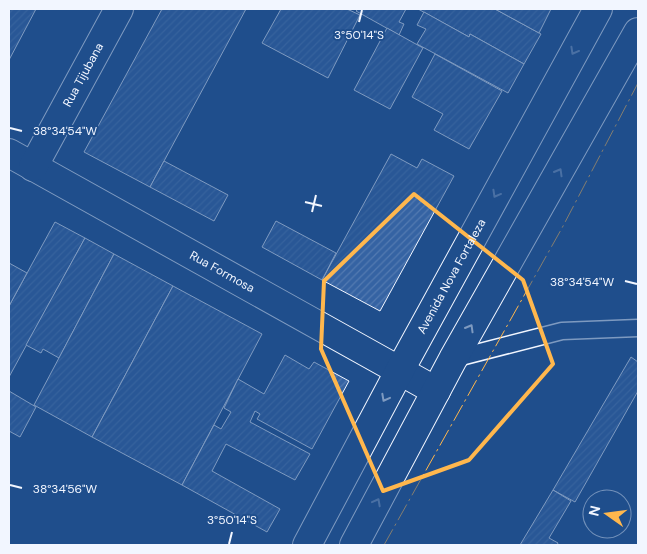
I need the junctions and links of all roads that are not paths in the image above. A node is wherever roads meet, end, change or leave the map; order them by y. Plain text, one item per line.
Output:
1 (119, 9) edge
2 (598, 9) edge
3 (638, 32) edge
4 (9, 153) edge
5 (33, 167) junction
6 (638, 328) edge
7 (453, 359) junction
8 (400, 370) junction
9 (436, 391) junction
10 (306, 545) edge
11 (354, 545) edge

1 - 5 street, Rua Tijubana
2 -> 8 street, Avenida Nova Fortaleza
7 -> 3 street
4 - 5 street, Rua Formosa
5 - 8 street, Rua Formosa
6 - 7 lane
7 - 9 street
8 - 9 street, Rua Formosa
8 -> 10 street, Avenida Nova Fortaleza
11 -> 9 street

